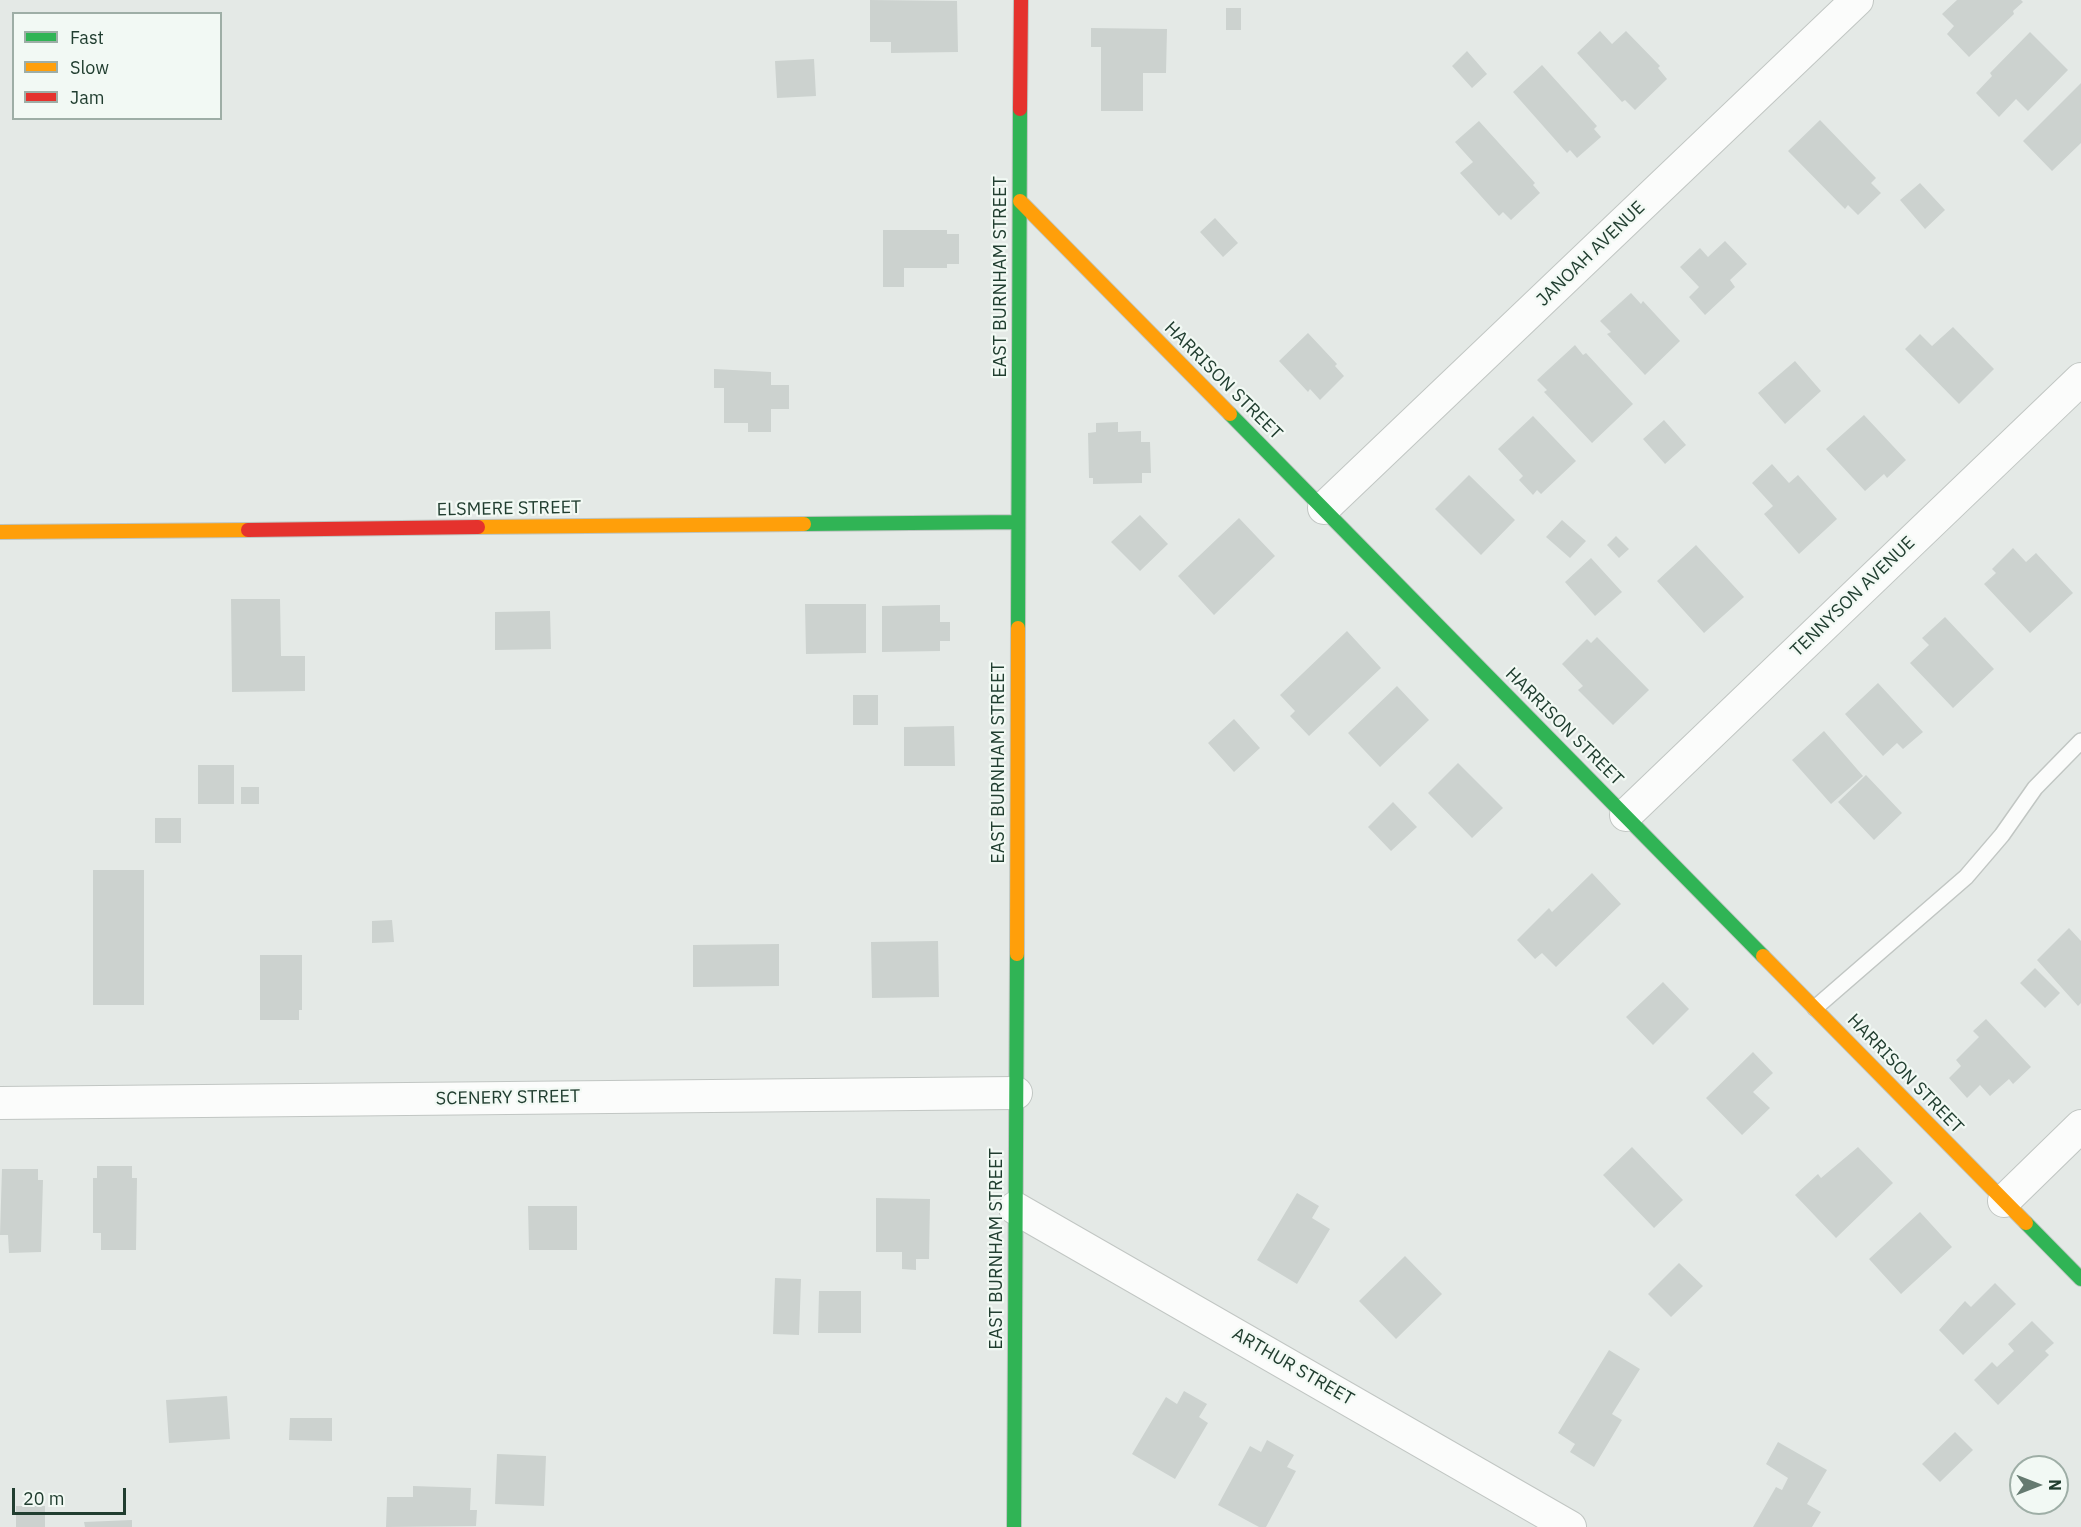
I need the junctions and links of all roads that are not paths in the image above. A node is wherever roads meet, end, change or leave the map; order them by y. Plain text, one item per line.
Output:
1 (1021, 0) edge
2 (1857, 0) edge
3 (1020, 201) junction
4 (2081, 379) edge
5 (1324, 508) junction
6 (1018, 522) junction
7 (0, 532) edge
8 (2081, 741) edge
9 (1626, 815) junction
10 (1815, 1008) junction
11 (1016, 1093) junction
12 (0, 1103) edge
13 (2081, 1126) edge
14 (2004, 1201) junction
15 (1015, 1208) junction
16 (2081, 1279) edge
17 (1014, 1527) edge
18 (1570, 1527) edge

1 - 3 street, EAST BURNHAM STREET
2 - 5 street, JANOAH AVENUE
3 - 5 street, HARRISON STREET
3 - 6 street, EAST BURNHAM STREET
4 - 9 street, TENNYSON AVENUE
5 - 9 street, HARRISON STREET
6 - 7 street, ELSMERE STREET
6 - 11 street, EAST BURNHAM STREET
8 - 10 lane
9 - 10 street, HARRISON STREET
10 - 14 street, HARRISON STREET
11 - 12 street, SCENERY STREET
11 - 15 street, EAST BURNHAM STREET
13 - 14 street
14 - 16 street, HARRISON STREET
15 - 17 street, EAST BURNHAM STREET
15 - 18 street, ARTHUR STREET

